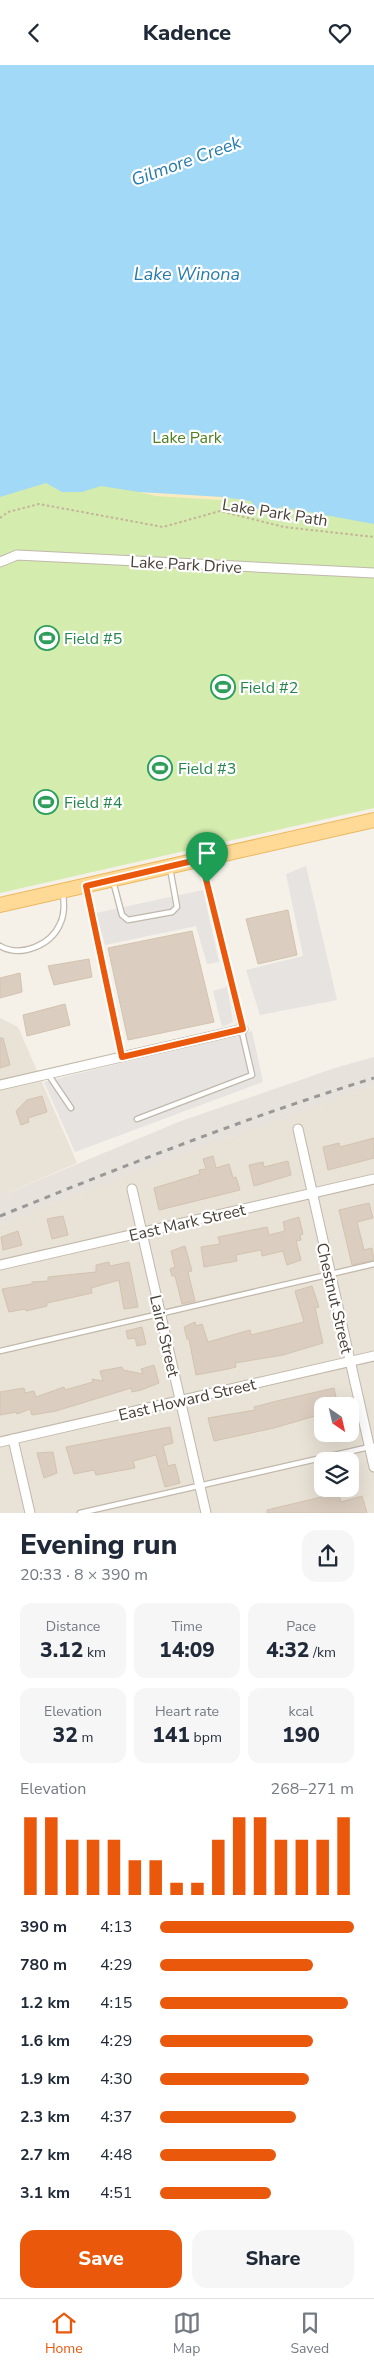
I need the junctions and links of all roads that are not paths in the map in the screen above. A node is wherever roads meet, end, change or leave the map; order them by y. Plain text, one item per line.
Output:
1 (0, 562) edge
2 (374, 573) edge
3 (374, 820) edge
4 (201, 859) junction
5 (169, 867) junction
6 (113, 879) junction
7 (86, 886) junction
8 (62, 891) junction
9 (0, 905) edge
10 (0, 946) edge
11 (243, 1029) junction
12 (122, 1057) junction
13 (48, 1074) junction
14 (0, 1085) edge
15 (71, 1108) dead end
16 (137, 1119) dead end
17 (298, 1129) dead end
18 (374, 1179) edge
19 (132, 1189) dead end
20 (311, 1193) junction
21 (142, 1233) junction
22 (374, 1264) edge
23 (0, 1265) edge
24 (330, 1275) junction
25 (160, 1314) junction
26 (0, 1351) edge
27 (374, 1356) edge
28 (350, 1362) junction
29 (180, 1401) junction
30 (13, 1439) junction
31 (0, 1442) edge
32 (372, 1447) edge
33 (374, 1467) edge
34 (200, 1486) junction
35 (30, 1513) edge
36 (80, 1513) edge
37 (206, 1513) edge

1 - 2 street, Lake Park Drive
3 - 4 main road
4 - 5 main road
4 - 11 lane
5 - 6 main road
5 - 6 lane
6 - 7 main road
7 - 8 main road
7 - 12 lane
8 - 9 main road
8 - 10 lane
11 - 12 street
11 - 16 lane
12 - 13 street
13 - 14 street
13 - 15 lane
17 - 20 street, Chestnut Street
18 - 20 street, East Mark Street
19 - 21 street, Laird Street
20 - 21 street, East Mark Street
20 - 24 street, Chestnut Street
21 - 23 street, East Mark Street
21 - 25 street, Laird Street
22 - 24 lane
24 - 25 lane
24 - 28 street, Chestnut Street
25 - 26 lane
25 - 29 street, Laird Street
27 - 28 street, East Howard Street
28 - 29 street, East Howard Street
28 - 32 street, Chestnut Street
29 - 30 street, East Howard Street
29 - 34 street, Laird Street
30 - 31 street, East Howard Street
30 - 35 street
32 - 33 street, Chestnut Street
32 - 34 lane
34 - 36 lane
34 - 37 street, Laird Street

